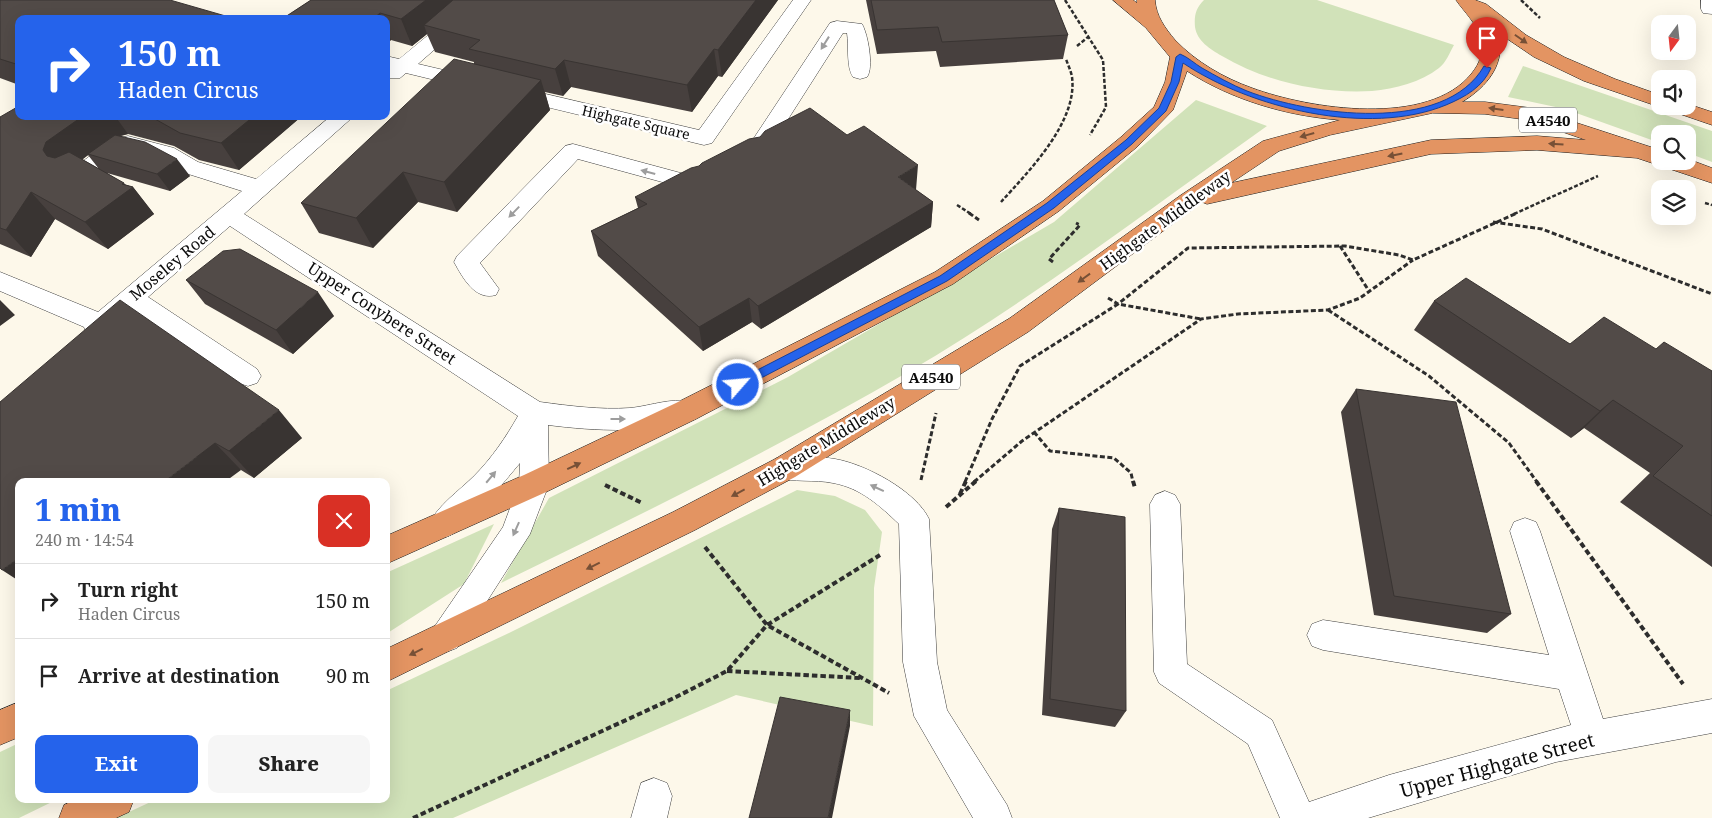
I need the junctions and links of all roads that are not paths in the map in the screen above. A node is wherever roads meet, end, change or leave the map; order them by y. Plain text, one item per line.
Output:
1 (482, 0) edge
2 (802, 0) edge
3 (1122, 0) edge
4 (1146, 0) edge
5 (1466, 0) edge
6 (1152, 24) junction
7 (1180, 57) junction
8 (394, 64) edge
9 (860, 73) dead end
10 (1651, 99) edge
11 (1419, 110) junction
12 (1696, 114) edge
13 (1712, 119) edge
14 (339, 120) edge
15 (1650, 154) edge
16 (754, 155) edge
17 (1695, 170) edge
18 (78, 176) edge
19 (1712, 176) edge
20 (695, 184) edge
21 (259, 188) junction
22 (1190, 200) junction
23 (229, 215) junction
24 (0, 281) edge
25 (487, 290) dead end
26 (130, 298) junction
27 (101, 324) junction
28 (79, 342) edge
29 (248, 376) dead end
30 (686, 411) junction
31 (534, 412) junction
32 (785, 468) junction
33 (534, 484) junction
34 (1166, 504) road end
35 (444, 524) junction
36 (1525, 531) dead end
37 (390, 548) edge
38 (1323, 635) dead end
39 (446, 637) junction
40 (390, 664) edge
41 (1572, 675) junction
42 (1712, 716) edge
43 (15, 721) edge
44 (0, 728) edge
45 (1592, 738) junction
46 (108, 803) edge
47 (77, 818) edge
48 (994, 818) edge
49 (1298, 818) edge
50 (1314, 818) edge

1 - 8 street
2 - 8 street, Highgate Square
3 - 6 highway
4 - 6 highway, A4540
5 -> 10 highway, A4540
5 - 11 highway, A4540
6 - 7 highway, A4540
7 - 11 highway, A4540
7 - 30 highway
9 -> 16 street
15 -> 11 highway, A4540
11 -> 22 highway, Highgate Middleway / A4540
12 - 13 highway
14 - 21 street, Moseley Road
15 -> 22 highway
17 - 19 highway
18 - 21 street
20 -> 25 street
21 - 23 street, Moseley Road
22 -> 32 highway, Highgate Middleway / A4540
23 - 26 street, Moseley Road
23 - 31 street, Upper Conybere Street
24 - 27 street
26 - 27 street, Moseley Road
26 - 29 street
27 - 28 street, Moseley Road
31 -> 30 street, Upper Conybere Street
33 -> 30 highway
31 - 33 street
35 -> 31 street
32 -> 39 highway, Highgate Middleway / A4540
48 -> 32 street
33 - 35 highway
33 -> 39 street
34 - 49 street
35 - 37 highway
36 - 41 street
38 - 41 street
39 -> 40 highway, Highgate Middleway / A4540
41 - 45 street
42 - 45 street, Upper Highgate Street
43 - 44 highway
45 - 50 street, Upper Highgate Street
46 - 47 highway

